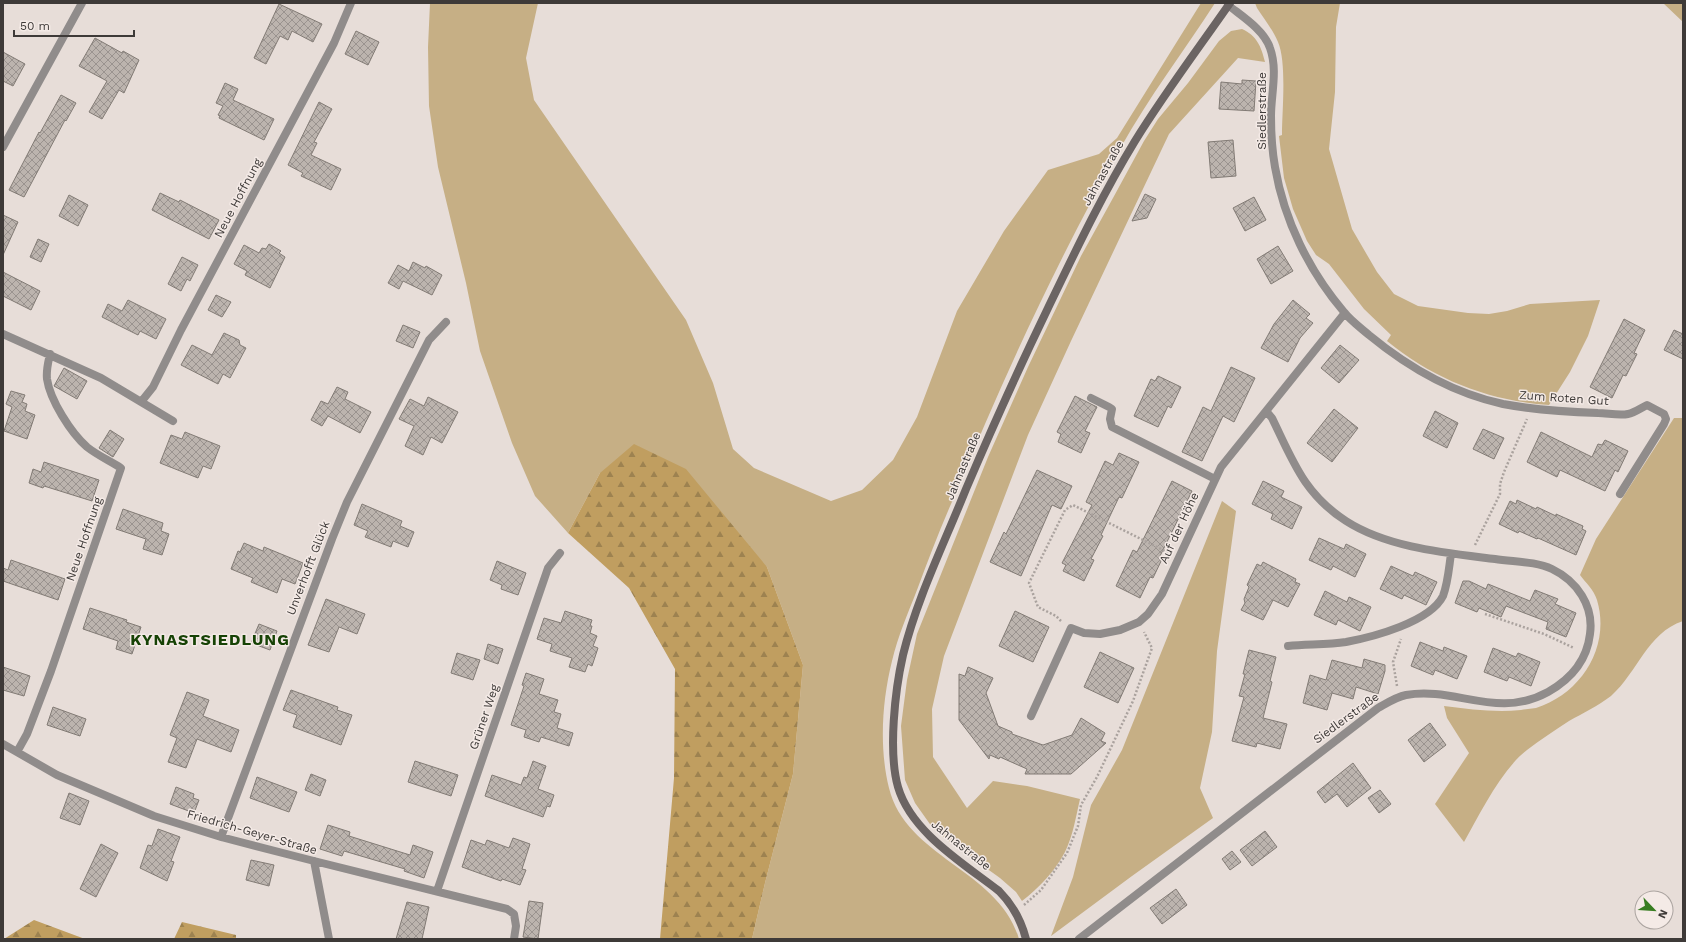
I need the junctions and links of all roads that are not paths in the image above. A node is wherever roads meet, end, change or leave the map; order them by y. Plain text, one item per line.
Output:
1 (82, 3) edge
2 (351, 3) edge
3 (1229, 4) edge
4 (3, 147) edge
5 (1344, 314) junction
6 (446, 322) dead end
7 (3, 334) edge
8 (50, 354) junction
9 (1091, 398) dead end
10 (141, 402) junction
11 (1266, 411) junction
12 (173, 422) dead end
13 (1215, 479) junction
14 (1620, 494) dead end
15 (560, 553) dead end
16 (1451, 554) junction
17 (1288, 646) dead end
18 (1031, 716) dead end
19 (3, 744) edge
20 (17, 752) junction
21 (221, 837) junction
22 (314, 861) junction
23 (437, 891) junction
24 (329, 939) edge
25 (514, 939) edge
26 (1026, 939) edge
27 (1079, 939) edge

1 - 4 street
2 - 10 street, Neue Hoffnung
3 - 5 street, Siedlerstraße
3 - 26 street, Jahnastraße
5 - 11 street, Auf der Höhe
5 - 14 street, Zum Roten Gut
6 - 21 street, Unverhofft Glück
7 - 8 street
8 - 10 street
8 - 20 street, Neue Hoffnung
9 - 13 street
10 - 12 street
11 - 13 street, Auf der Höhe
11 - 16 street, Siedlerstraße
13 - 18 street, Auf der Höhe
15 - 23 street, Grüner Weg
16 - 17 street
16 - 27 street, Siedlerstraße
19 - 20 street, Friedrich-Geyer-Straße
20 - 21 street, Friedrich-Geyer-Straße
21 - 22 street, Friedrich-Geyer-Straße
22 - 23 street, Friedrich-Geyer-Straße
22 - 24 street
23 - 25 street, Friedrich-Geyer-Straße

